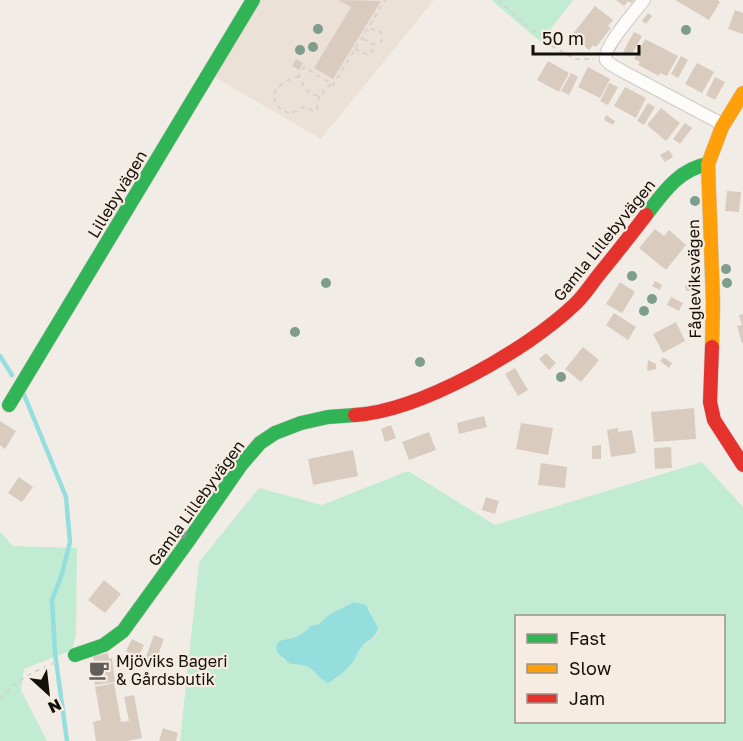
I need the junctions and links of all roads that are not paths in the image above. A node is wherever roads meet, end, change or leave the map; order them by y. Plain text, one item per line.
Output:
1 (253, 0) edge
2 (644, 0) edge
3 (743, 93) edge
4 (722, 124) junction
5 (708, 164) junction
6 (9, 405) dead end
7 (743, 465) edge
8 (70, 657) road end

1 - 6 street, Lillebyvägen
2 - 4 street
3 - 4 street, Fågleviksvägen
4 - 5 street, Fågleviksvägen
5 - 7 street, Fågleviksvägen
5 - 8 street, Gamla Lillebyvägen

